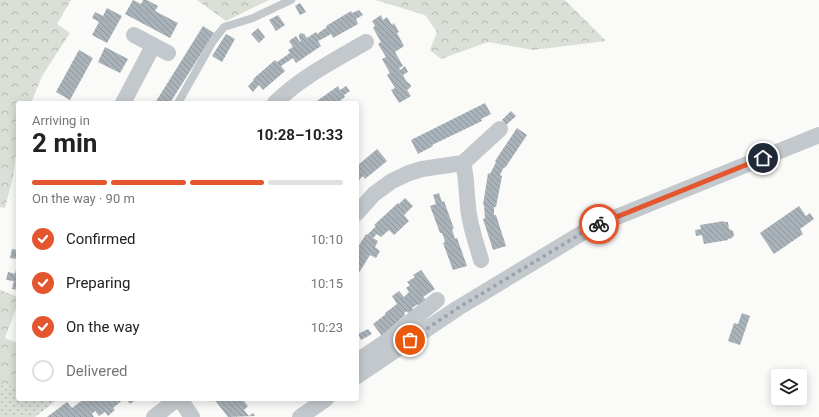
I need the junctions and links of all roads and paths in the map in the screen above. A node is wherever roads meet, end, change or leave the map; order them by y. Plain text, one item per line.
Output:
1 (291, 0) edge
2 (134, 35) dead end
3 (153, 46) junction
4 (360, 50) dead end
5 (168, 53) dead end
6 (124, 101) edge
7 (179, 101) edge
8 (277, 101) edge
9 (500, 129) dead end
10 (819, 135) edge
11 (463, 163) junction
12 (359, 211) edge
13 (481, 260) dead end
14 (437, 300) dead end
15 (360, 374) edge
16 (175, 401) edge
17 (180, 401) edge
18 (323, 401) edge
19 (154, 417) edge
20 (192, 417) edge
21 (300, 417) edge

1 - 7 lane
2 - 3 street
3 - 5 street
3 - 6 street
4 - 8 street
9 - 11 street
10 - 15 street
11 - 12 street
11 - 13 street
14 - 15 street
16 - 19 street
17 - 20 street
18 - 21 street

